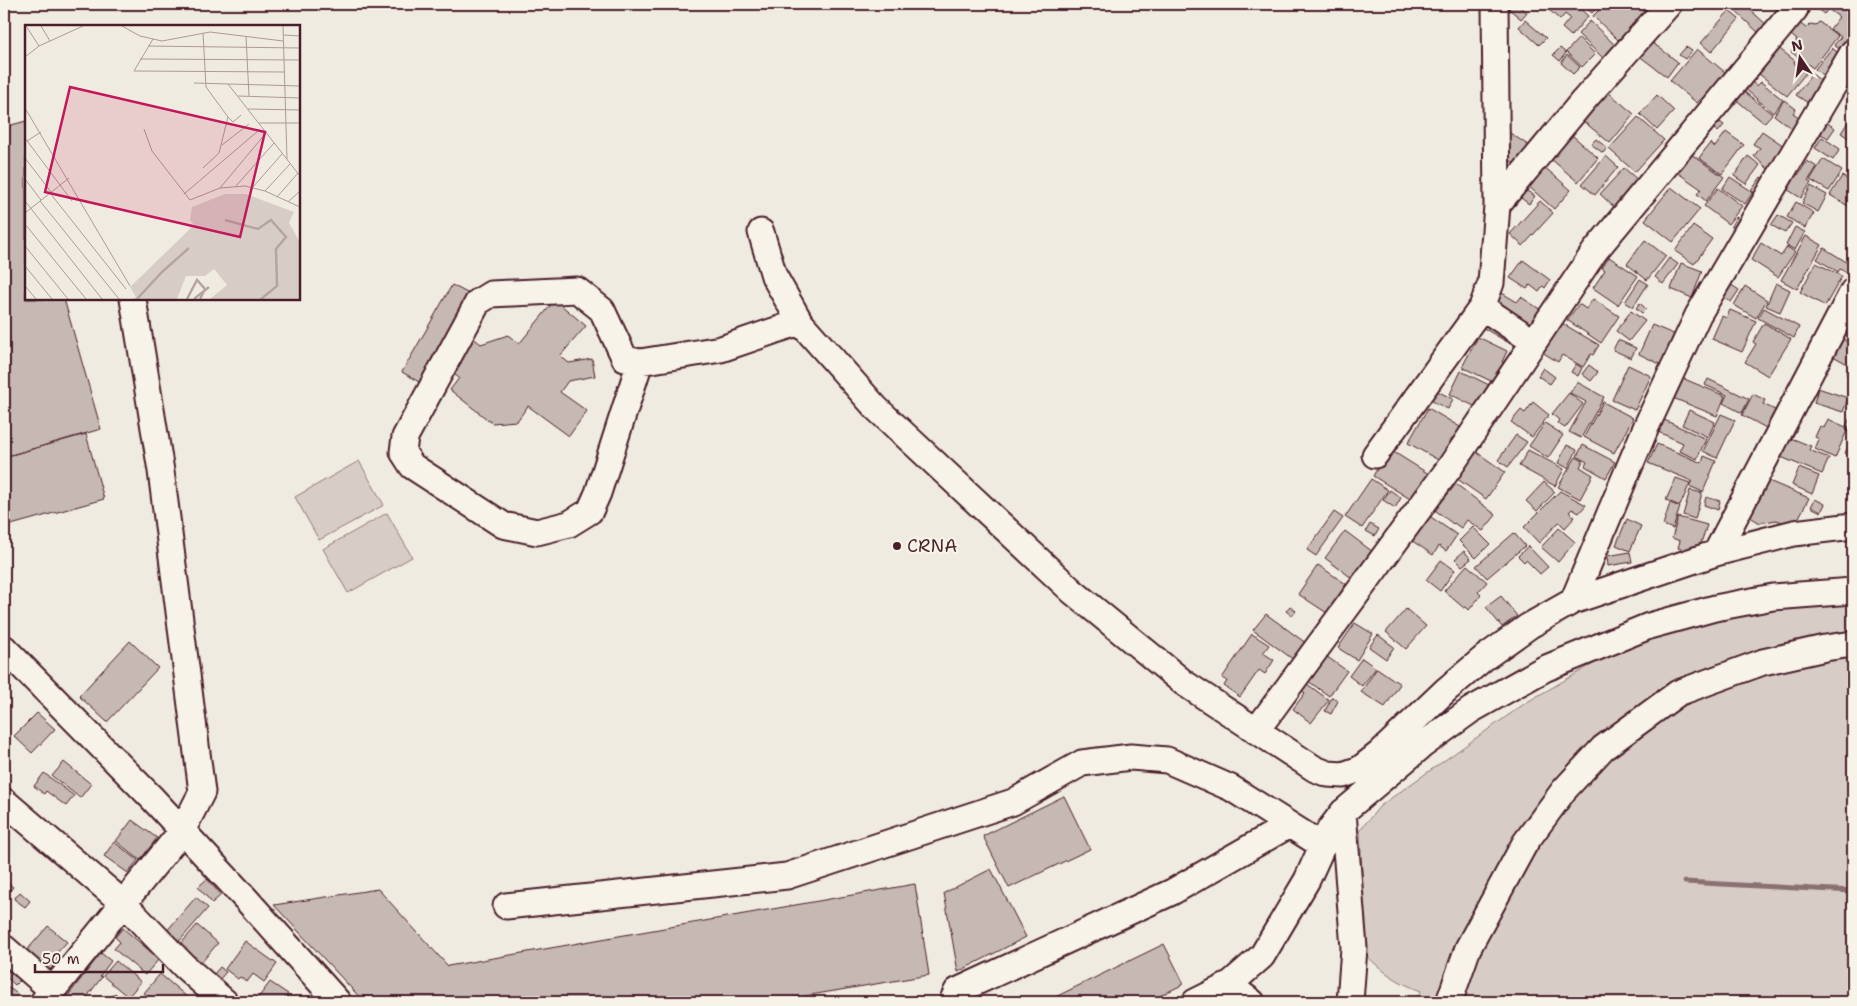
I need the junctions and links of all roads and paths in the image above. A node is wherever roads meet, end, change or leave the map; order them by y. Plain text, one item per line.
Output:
1 (1495, 4) edge
2 (1669, 4) edge
3 (1795, 9) dead end
4 (1853, 52) edge
5 (1497, 205) junction
6 (761, 232) dead end
7 (1853, 291) edge
8 (133, 300) edge
9 (1482, 307) junction
10 (800, 322) junction
11 (1534, 342) junction
12 (640, 362) junction
13 (1375, 455) dead end
14 (1853, 526) edge
15 (1716, 553) junction
16 (1853, 591) edge
17 (1573, 601) junction
18 (1853, 644) edge
19 (4, 648) edge
20 (1256, 731) junction
21 (4, 801) edge
22 (1343, 812) junction
23 (1289, 825) junction
24 (182, 831) junction
25 (1323, 846) junction
26 (123, 904) junction
27 (506, 906) dead end
28 (4, 948) edge
29 (1229, 985) junction
30 (48, 996) edge
31 (225, 1002) edge
32 (338, 1002) edge
33 (952, 1002) edge
34 (1195, 1002) edge
35 (1252, 1002) edge
36 (1350, 1002) edge
37 (1448, 1002) edge

1 - 5 street
2 - 5 street
3 - 11 street
4 - 17 street
5 - 9 street
6 - 10 street
7 - 15 street
8 - 24 street
9 - 11 street
9 - 13 street
10 - 12 street
10 - 20 street
11 - 20 street
12 - 12 street
14 - 15 street
15 - 17 street
16 - 22 street
17 - 20 street
18 - 37 street
19 - 24 street
21 - 26 street
22 - 25 street
22 - 36 street
23 - 25 street
23 - 27 street
23 - 33 street
24 - 26 street
24 - 32 street
25 - 29 street
26 - 30 street
26 - 31 street
28 - 30 street
29 - 34 street
29 - 35 street

